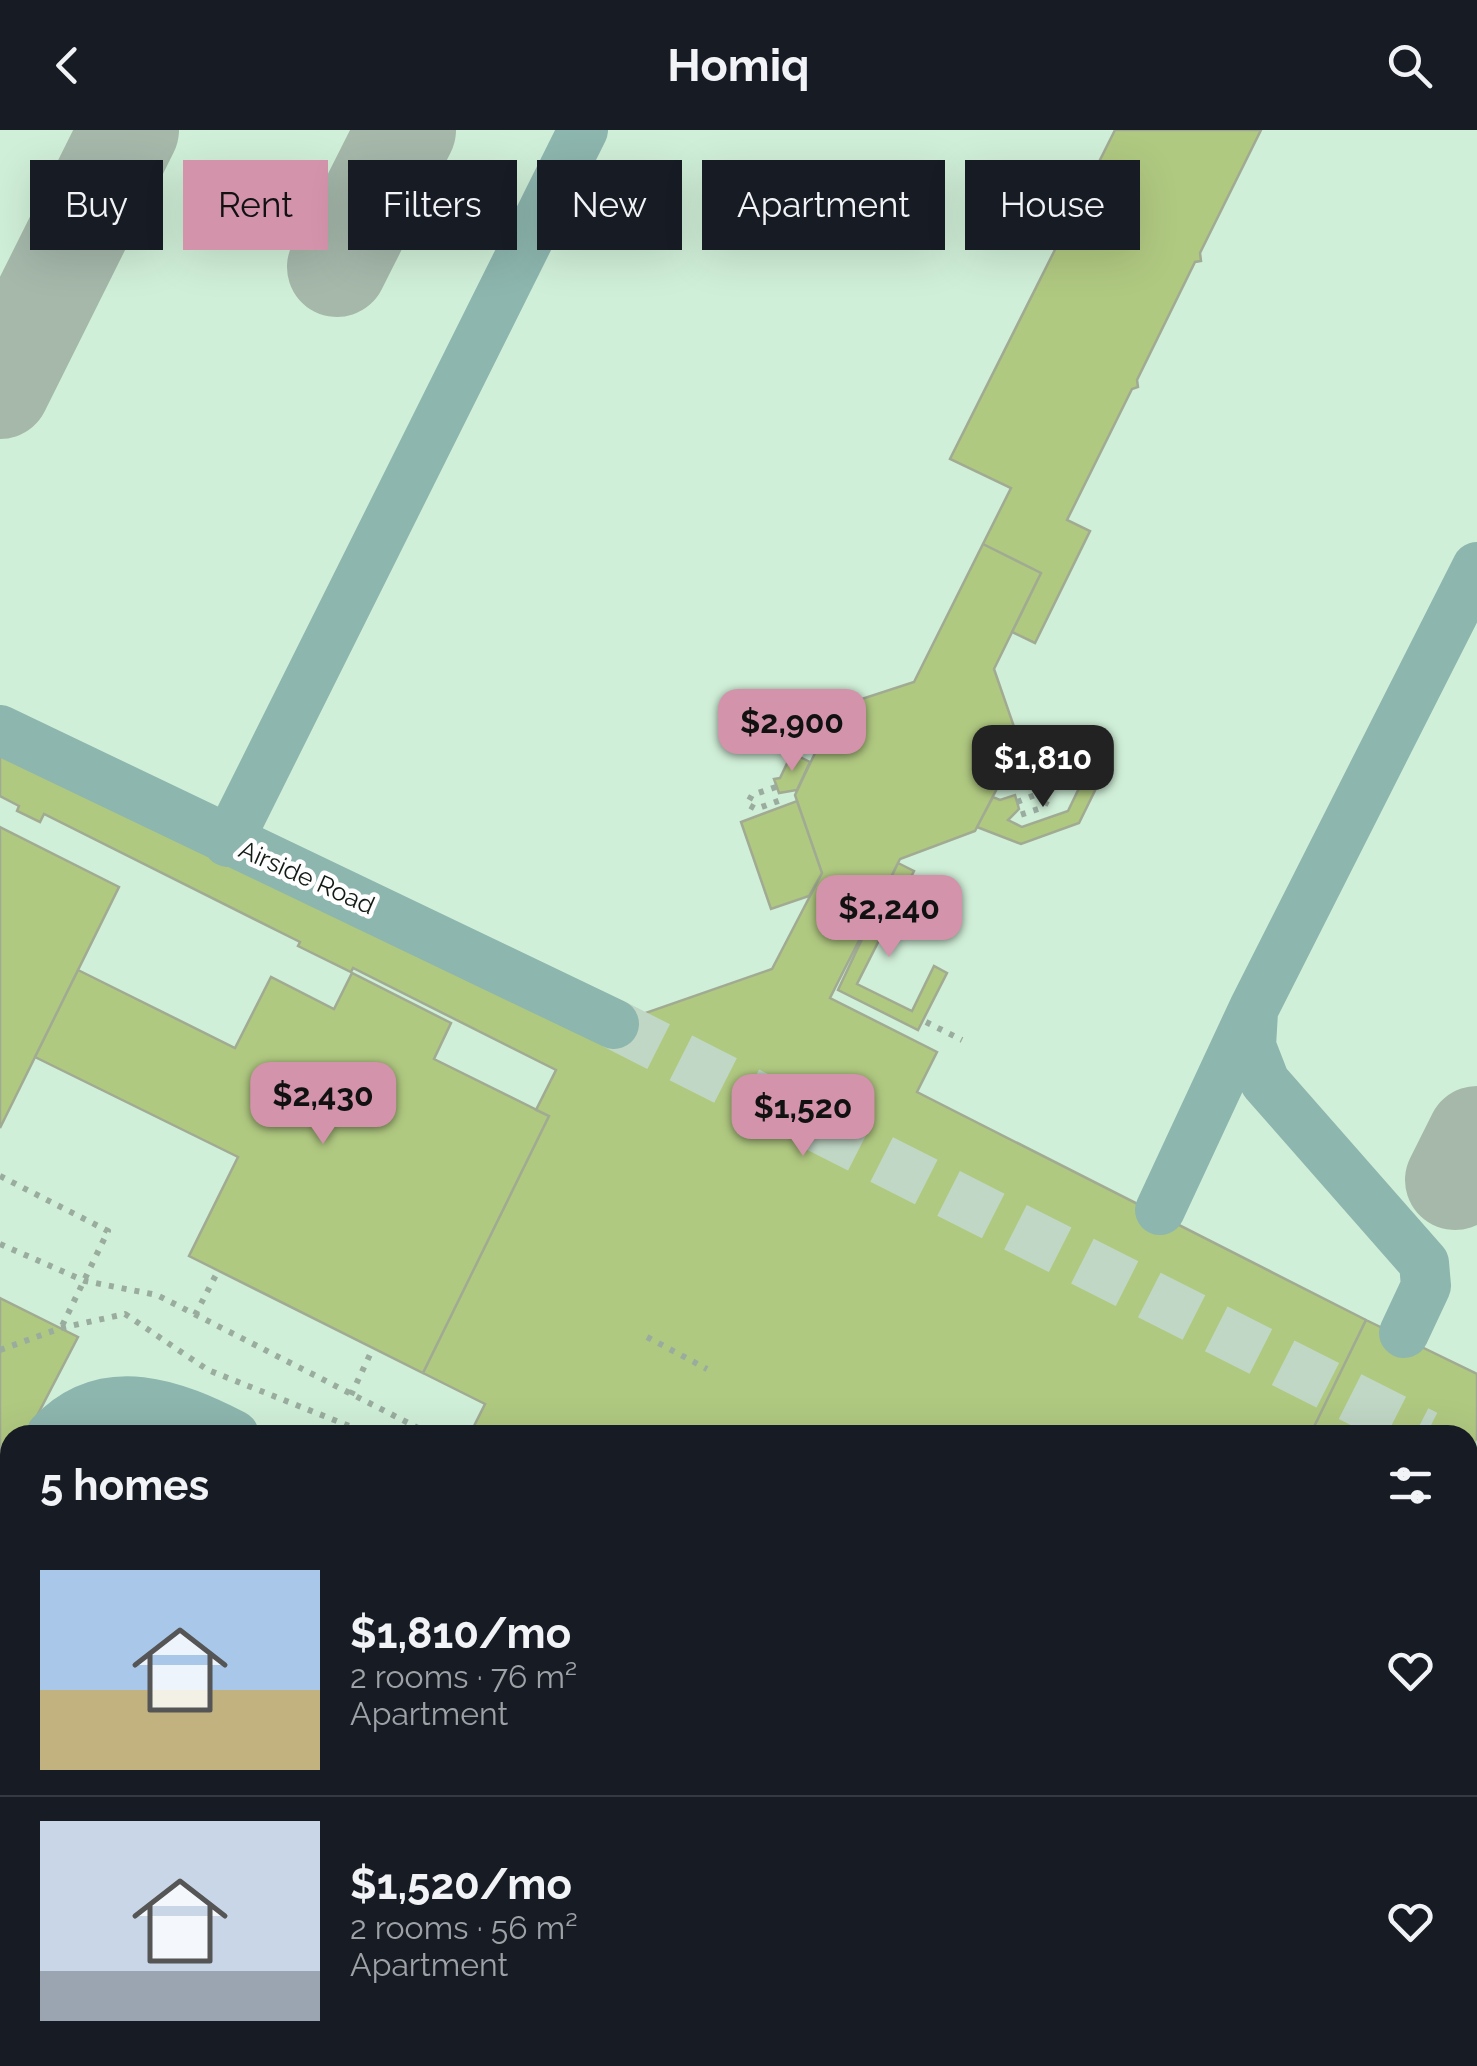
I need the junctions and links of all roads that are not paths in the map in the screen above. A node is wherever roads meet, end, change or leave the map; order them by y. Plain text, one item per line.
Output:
1 (583, 130) edge
2 (1477, 566) edge
3 (0, 730) edge
4 (228, 842) junction
5 (1254, 1008) junction
6 (614, 1024) tunnel mouth
7 (1160, 1210) dead end
8 (1404, 1333) dead end
9 (66, 1425) edge
10 (210, 1425) edge

1 - 4 street
2 - 5 street
3 - 4 street, Airside Road
4 - 6 street, Airside Road
5 - 7 street
5 - 8 street
9 - 10 street

